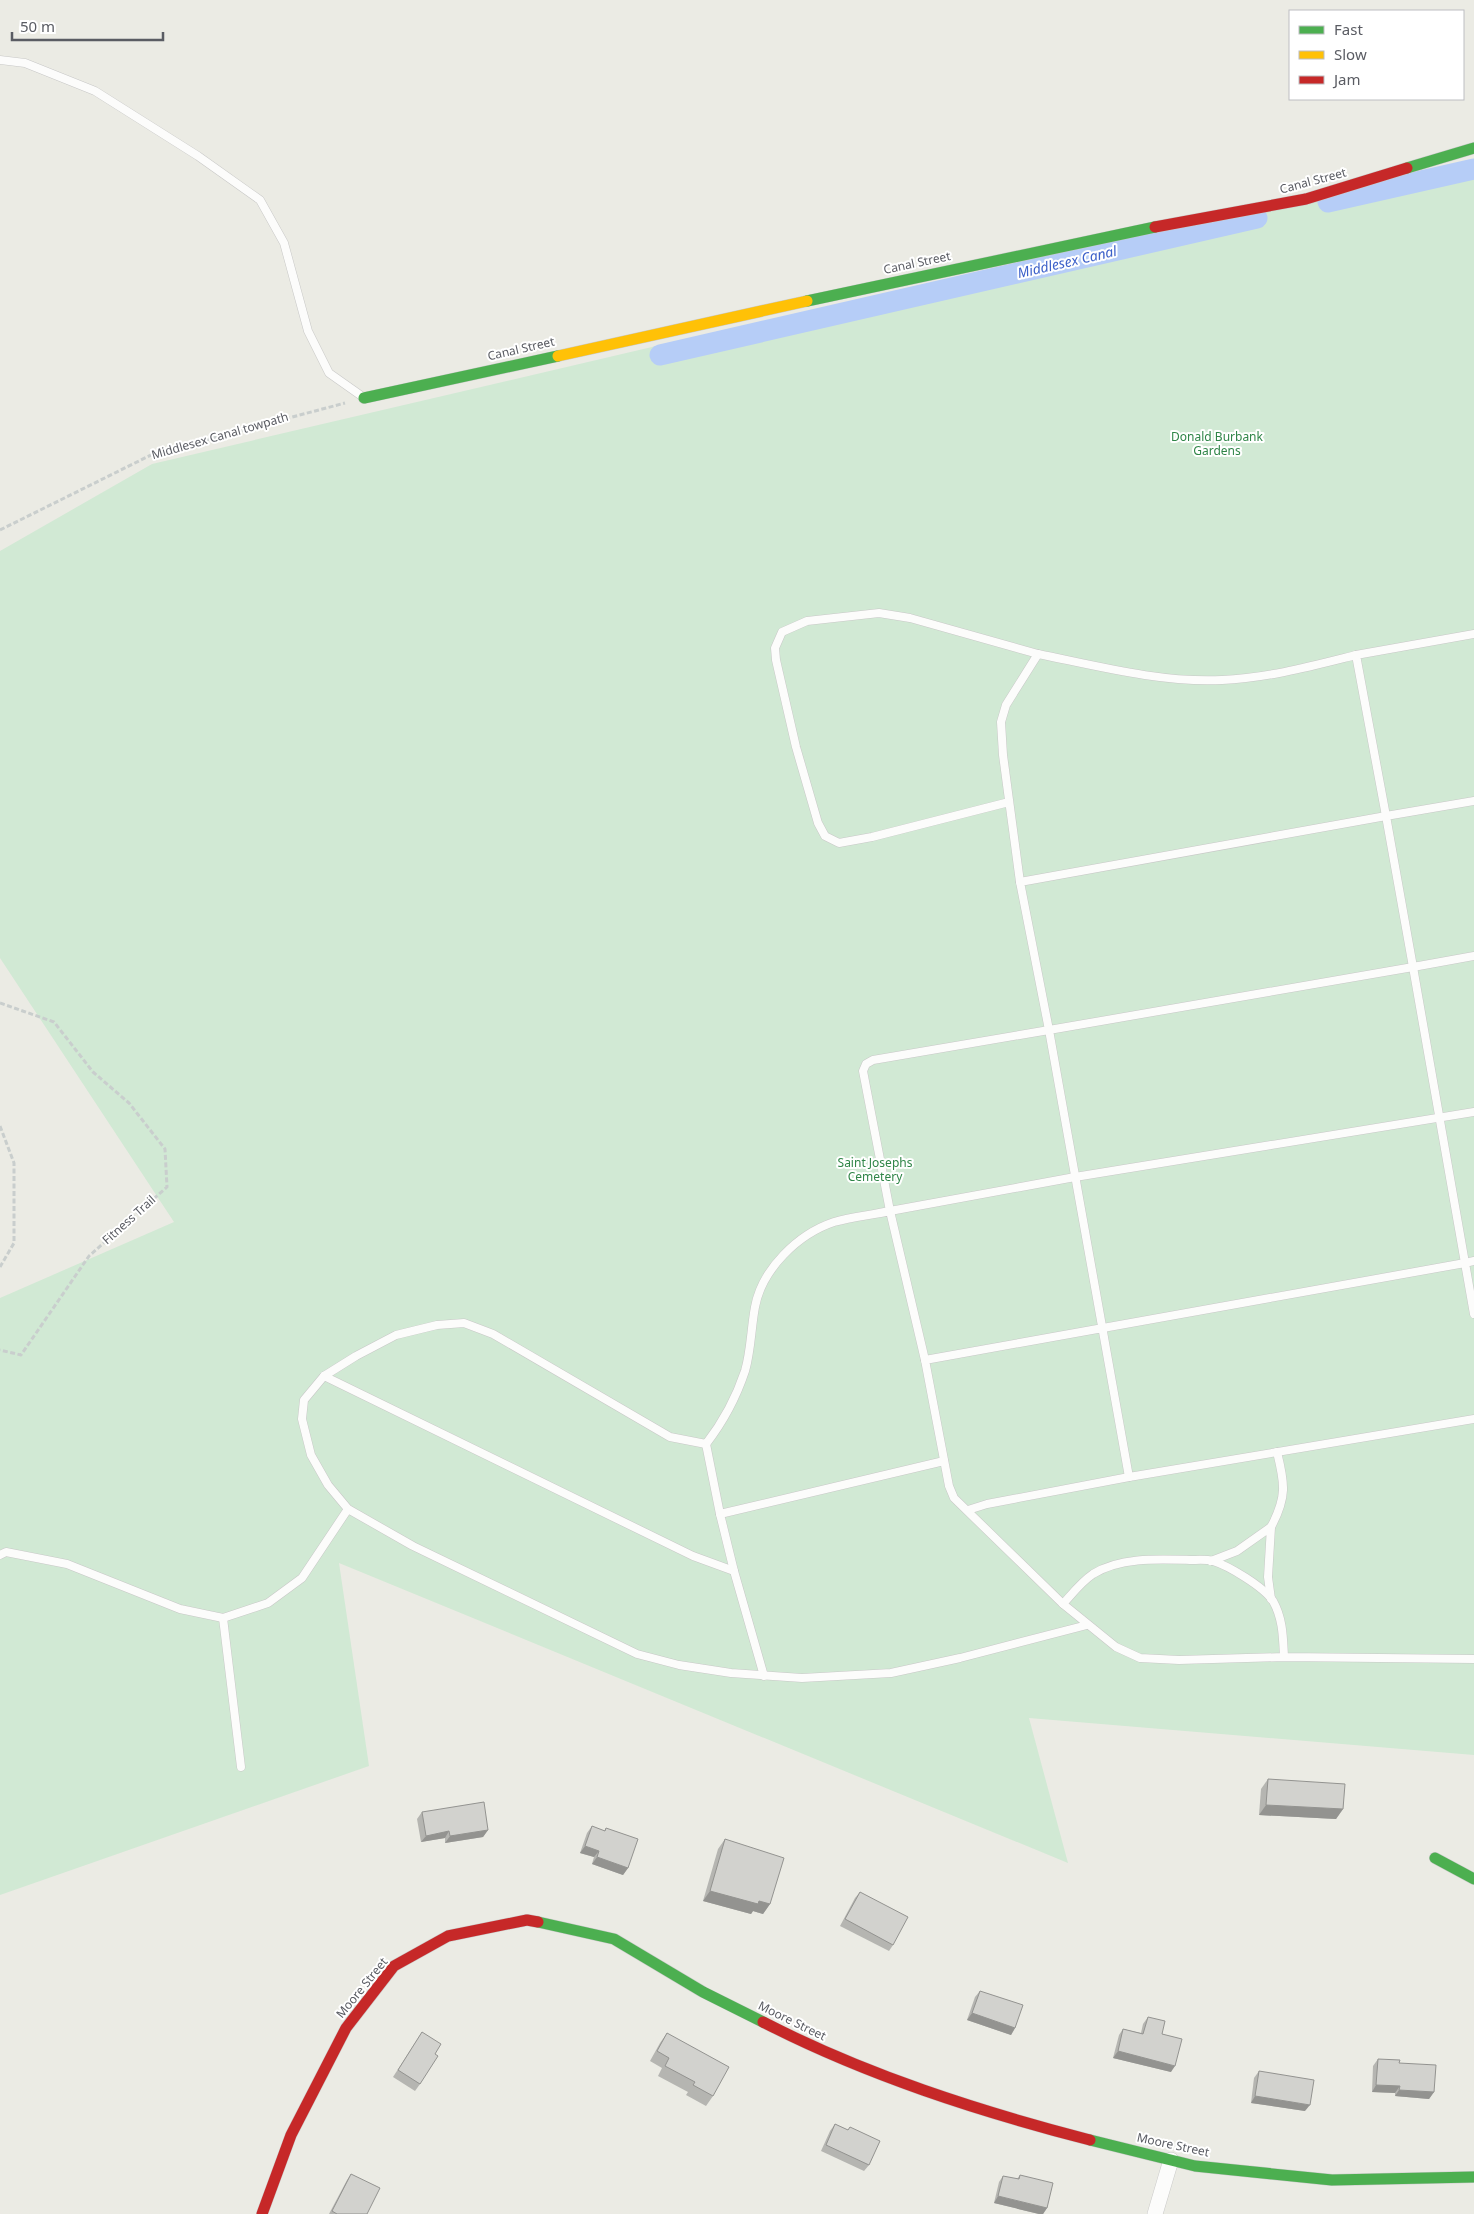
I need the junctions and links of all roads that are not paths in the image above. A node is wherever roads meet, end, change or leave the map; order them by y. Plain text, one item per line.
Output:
1 (0, 60) edge
2 (1474, 148) edge
3 (364, 398) joint
4 (1474, 634) edge
5 (1038, 654) junction
6 (1356, 655) junction
7 (1474, 801) edge
8 (1009, 802) junction
9 (1386, 816) junction
10 (1020, 882) junction
11 (1474, 956) edge
12 (1412, 967) junction
13 (1048, 1030) junction
14 (1474, 1112) edge
15 (1440, 1118) junction
16 (1075, 1177) junction
17 (890, 1211) junction
18 (1474, 1261) edge
19 (1465, 1263) junction
20 (1474, 1314) edge
21 (1101, 1330) junction
22 (924, 1360) junction
23 (324, 1376) junction
24 (1474, 1419) edge
25 (706, 1444) junction
26 (1277, 1452) junction
27 (944, 1461) junction
28 (1129, 1477) junction
29 (348, 1509) junction
30 (968, 1510) junction
31 (720, 1514) junction
32 (1271, 1527) junction
33 (0, 1555) edge
34 (1211, 1561) junction
35 (734, 1571) junction
36 (1271, 1599) junction
37 (1063, 1604) junction
38 (223, 1618) junction
39 (1087, 1625) junction
40 (1284, 1657) junction
41 (1474, 1659) edge
42 (764, 1676) junction
43 (241, 1767) dead end
44 (1434, 1858) dead end
45 (1474, 1879) edge
46 (1171, 2160) junction
47 (1474, 2177) edge
48 (262, 2214) edge
49 (1155, 2214) edge

1 - 3 lane
2 - 3 street, Canal Street
4 - 6 lane
5 - 6 lane
5 - 8 lane
5 - 8 lane
6 - 9 lane
7 - 9 lane
8 - 10 lane
9 - 10 lane
9 - 12 lane
10 - 13 lane
11 - 12 lane
12 - 13 lane
12 - 15 lane
13 - 16 lane
13 - 17 lane
14 - 15 lane
15 - 16 lane
15 - 19 lane
16 - 17 lane
16 - 21 lane
17 - 22 lane
17 - 25 lane
18 - 19 lane
19 - 20 lane
19 - 21 lane
21 - 22 lane
21 - 28 lane
22 - 27 lane
23 - 25 lane
23 - 29 lane
23 - 35 lane
24 - 26 lane
25 - 31 lane
26 - 28 lane
26 - 32 lane
27 - 30 lane
27 - 31 lane
28 - 30 lane
29 - 38 lane
29 - 42 lane
30 - 37 lane
31 - 35 lane
32 - 34 lane
32 - 36 lane
33 - 38 lane
34 - 36 lane
34 - 37 lane
35 - 42 lane
36 - 40 lane
37 - 39 lane
38 - 43 lane
39 - 40 lane
39 - 42 lane
40 - 41 lane
44 - 45 street
46 - 47 street, Moore Street
46 - 48 street, Moore Street
46 - 49 street

